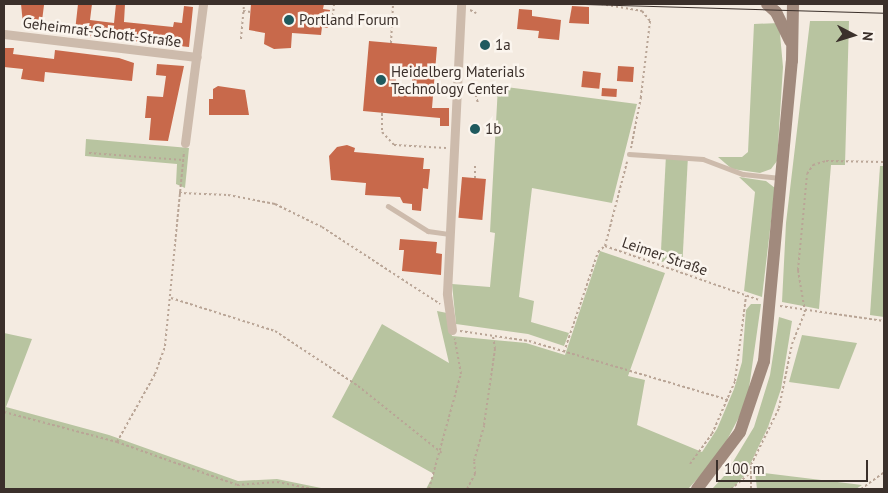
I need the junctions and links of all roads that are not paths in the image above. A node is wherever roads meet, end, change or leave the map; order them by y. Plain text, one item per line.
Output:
1 (203, 4) edge
2 (461, 4) edge
3 (767, 4) edge
4 (793, 4) edge
5 (4, 34) edge
6 (792, 45) junction
7 (197, 57) junction
8 (185, 143) road end
9 (629, 154) road end
10 (782, 178) junction
11 (388, 206) dead end
12 (451, 235) junction
13 (452, 330) road end
14 (697, 489) edge

1 - 7 street
2 - 12 street
3 - 6 main road
4 - 6 main road
5 - 7 street, Geheimrat-Schott-Straße
6 - 10 main road
7 - 8 street
9 - 10 lane
10 - 14 main road
11 - 12 lane
12 - 13 street

